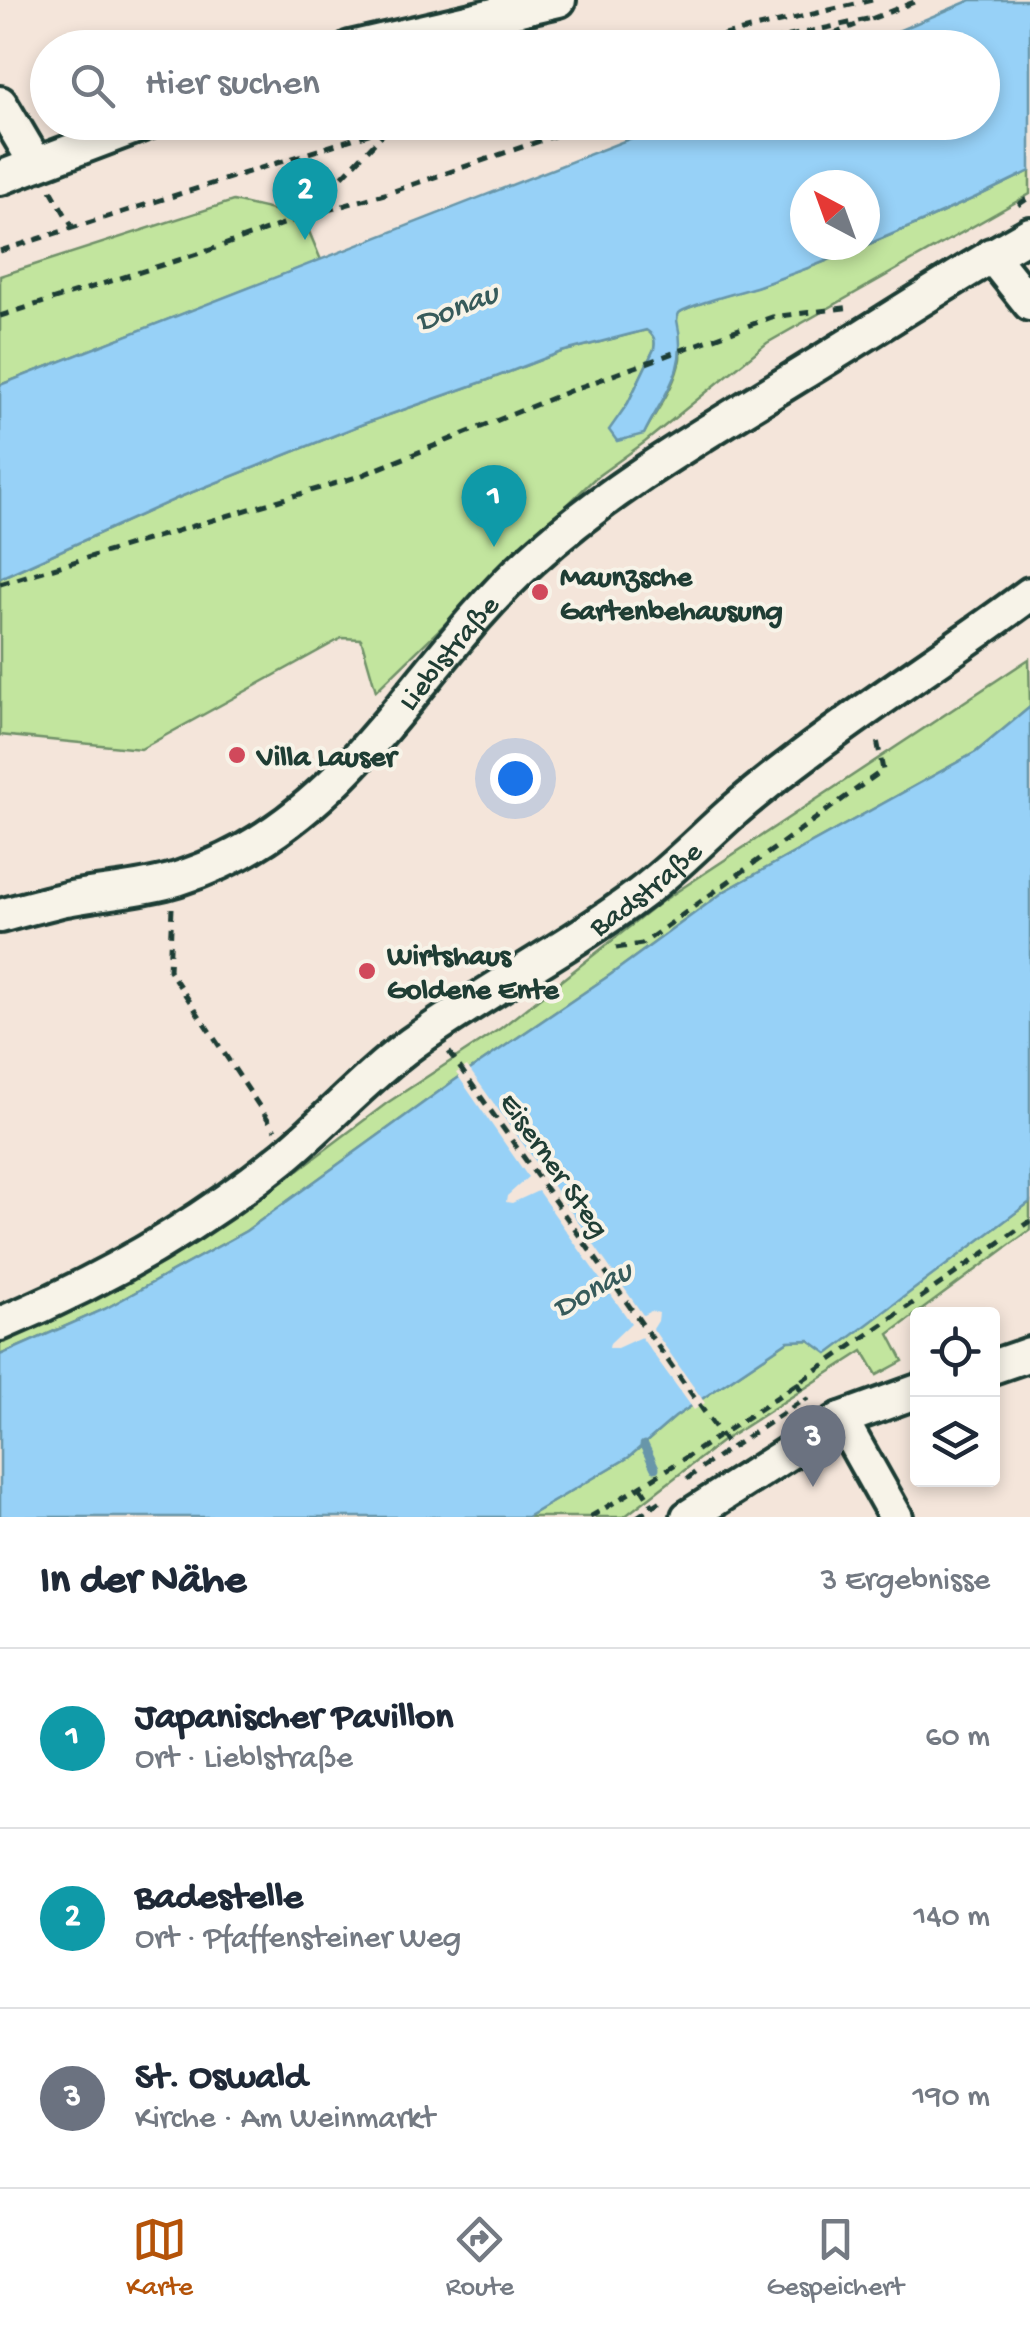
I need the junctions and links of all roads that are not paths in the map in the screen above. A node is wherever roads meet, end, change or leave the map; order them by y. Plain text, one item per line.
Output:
1 (560, 0) edge
2 (429, 30) edge
3 (0, 103) edge
4 (100, 140) edge
5 (36, 164) junction
6 (0, 178) edge
7 (1030, 234) edge
8 (991, 256) junction
9 (1030, 304) edge
10 (1030, 594) edge
11 (0, 916) edge
12 (0, 1324) edge
13 (1030, 1354) edge
14 (1000, 1364) edge
15 (910, 1394) edge
16 (841, 1419) junction
17 (688, 1517) edge
18 (896, 1517) edge

1 - 2 street
3 - 5 street
4 - 5 street
5 - 6 street
7 - 8 street, Lieblstraße
8 - 9 street
8 - 11 street, Lieblstraße
10 - 12 street, Badstraße
13 - 14 street
15 - 16 street
16 - 17 street
16 - 18 street

